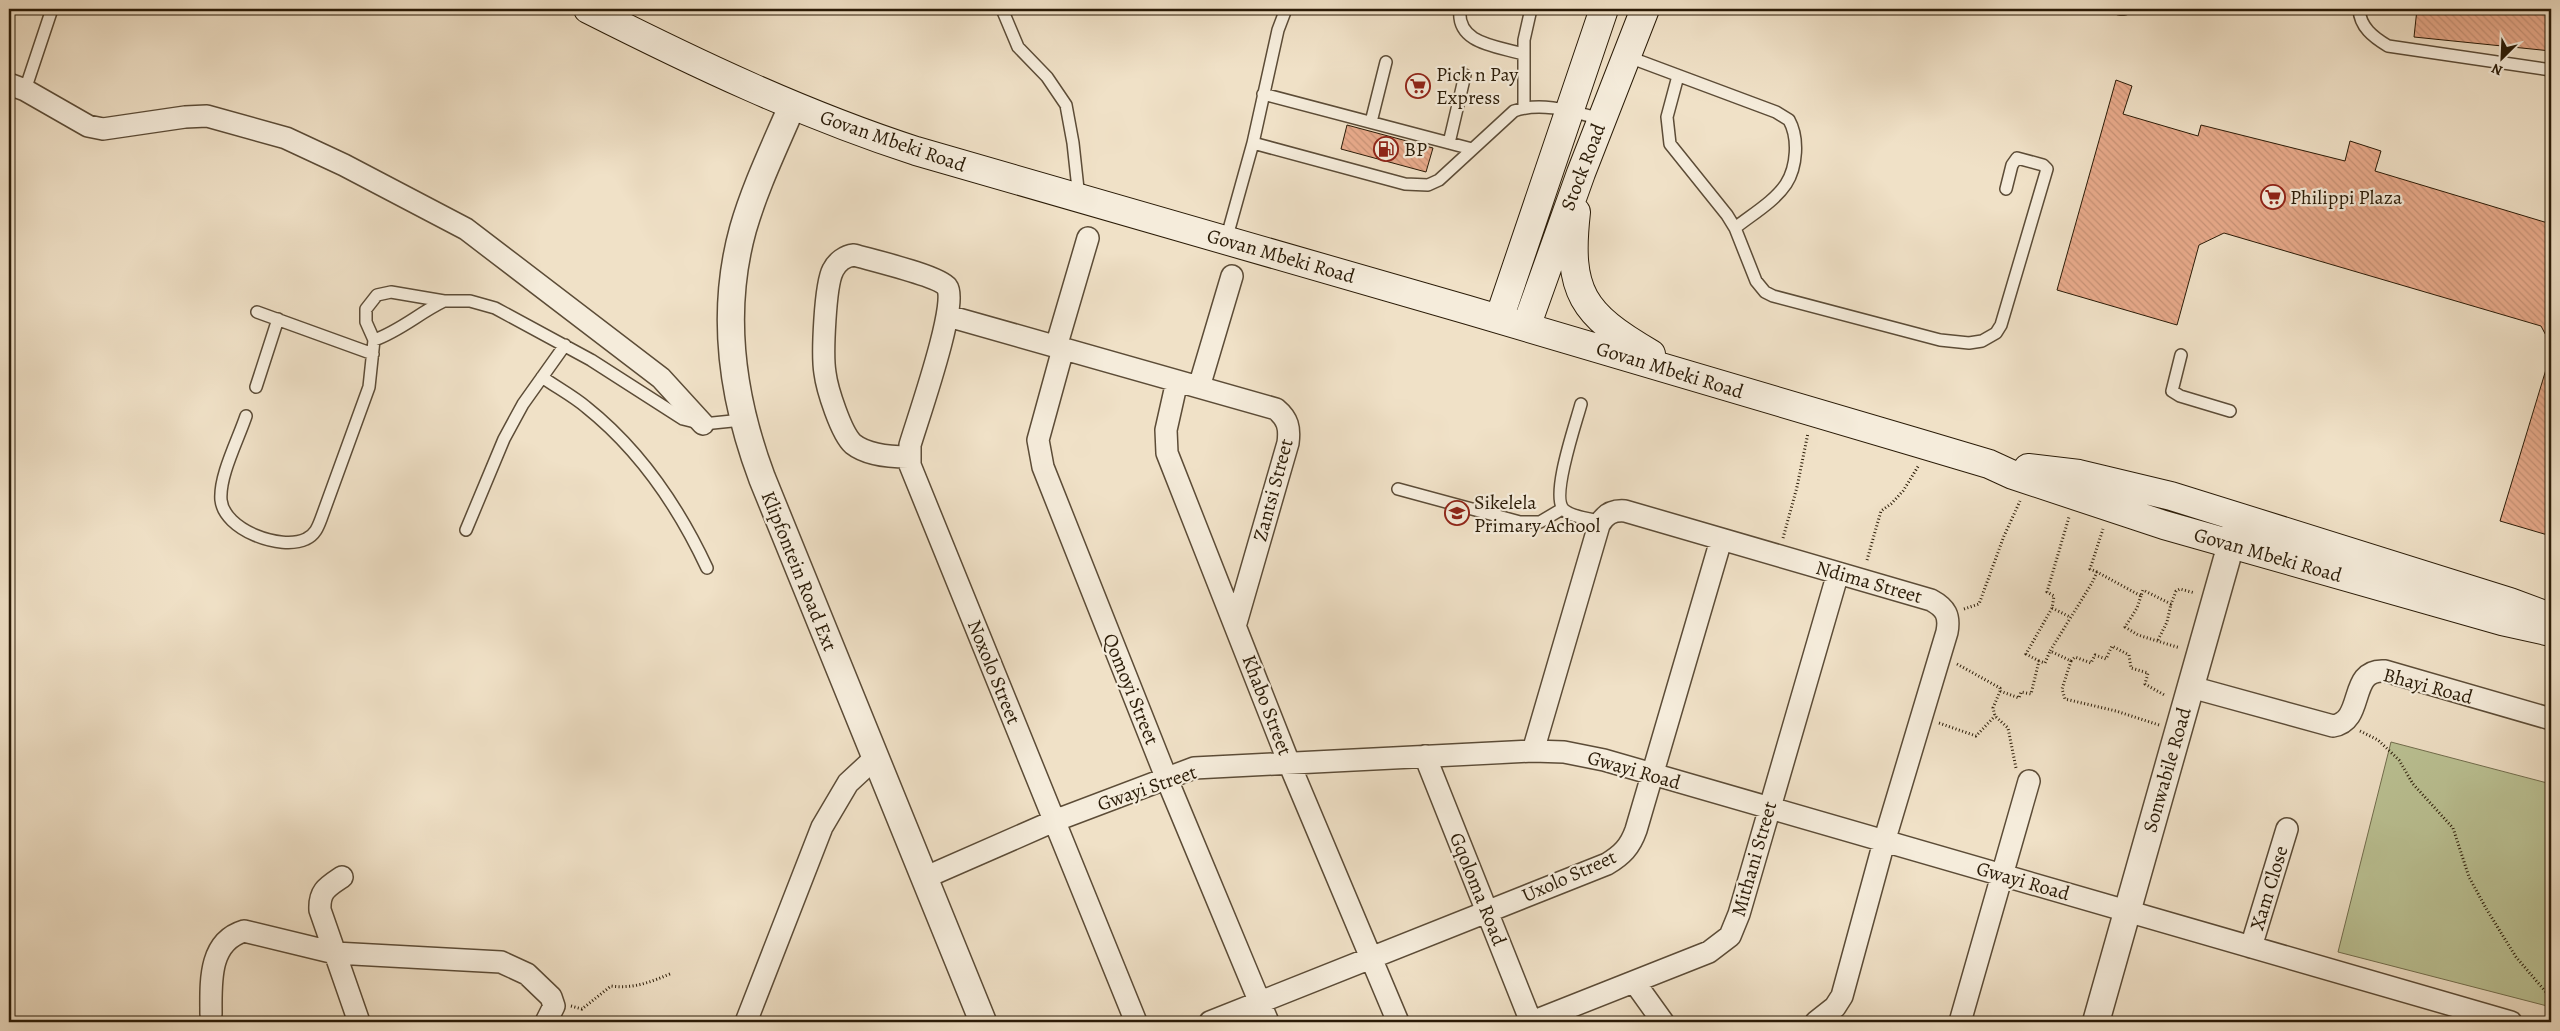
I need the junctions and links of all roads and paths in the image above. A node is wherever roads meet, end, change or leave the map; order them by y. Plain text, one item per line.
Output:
1 (52, 9) edge
2 (588, 9) edge
3 (1002, 9) edge
4 (1286, 9) edge
5 (1460, 9) edge
6 (1531, 9) edge
7 (1604, 9) edge
8 (1645, 9) edge
9 (2359, 9) edge
10 (1523, 54) junction
11 (1626, 56) junction
12 (1386, 62) dead end
13 (2551, 70) edge
14 (1465, 75) dead end
15 (1678, 76) junction
16 (17, 87) edge
17 (1262, 94) junction
18 (792, 106) junction
19 (1524, 107) junction
20 (1570, 111) junction
21 (1601, 120) junction
22 (1370, 122) junction
23 (1253, 143) junction
24 (1449, 143) junction
25 (1472, 149) junction
26 (1581, 173) junction
27 (2006, 189) dead end
28 (1080, 200) junction
29 (1735, 228) junction
30 (1088, 238) dead end
31 (1226, 240) junction
32 (1232, 276) dead end
33 (444, 301) junction
34 (257, 312) dead end
35 (948, 316) junction
36 (278, 319) junction
37 (1499, 319) junction
38 (1526, 328) junction
39 (374, 340) junction
40 (565, 345) junction
41 (1059, 348) junction
42 (373, 354) junction
43 (2181, 355) dead end
44 (1679, 373) junction
45 (542, 377) junction
46 (1177, 381) junction
47 (256, 388) dead end
48 (1199, 388) junction
49 (1581, 404) dead end
50 (2230, 411) dead end
51 (1814, 413) junction
52 (246, 416) dead end
53 (742, 420) junction
54 (703, 424) junction
55 (1928, 446) junction
56 (908, 457) junction
57 (1989, 464) junction
58 (2030, 480) junction
59 (1398, 489) dead end
60 (2075, 496) junction
61 (2110, 507) junction
62 (1562, 509) junction
63 (2239, 517) junction
64 (1601, 521) junction
65 (466, 530) dead end
66 (1721, 540) junction
67 (2231, 544) junction
68 (1779, 556) junction
69 (707, 568) dead end
70 (2097, 572) junction
71 (1838, 573) junction
72 (1861, 580) junction
73 (2141, 596) junction
74 (2216, 598) junction
75 (2171, 604) junction
76 (2052, 608) junction
77 (1948, 614) junction
78 (2070, 617) junction
79 (2551, 618) edge
80 (1236, 623) junction
81 (2551, 632) edge
82 (2158, 640) junction
83 (2050, 651) junction
84 (2200, 655) junction
85 (1940, 658) junction
86 (2039, 661) junction
87 (2071, 661) junction
88 (2000, 692) junction
89 (2189, 695) junction
90 (1995, 716) junction
91 (1922, 718) junction
92 (2551, 719) edge
93 (2344, 723) junction
94 (2178, 732) junction
95 (1533, 751) junction
96 (1425, 756) junction
97 (875, 758) junction
98 (1289, 764) junction
99 (1653, 775) junction
100 (1166, 777) junction
101 (2029, 781) joint
102 (1769, 808) junction
103 (1054, 821) junction
104 (2287, 830) dead end
105 (1884, 842) junction
106 (2003, 876) junction
107 (342, 877) dead end
108 (924, 878) junction
109 (2127, 911) junction
110 (1487, 912) junction
111 (2251, 947) junction
112 (335, 953) junction
113 (1372, 958) junction
114 (672, 973) dead end
115 (1635, 983) junction
116 (2551, 998) edge
117 (554, 1001) junction
118 (1260, 1002) junction
119 (211, 1014) dead end
120 (359, 1022) edge
121 (546, 1022) edge
122 (746, 1022) edge
123 (983, 1022) edge
124 (1136, 1022) edge
125 (1210, 1022) edge
126 (1268, 1022) edge
127 (1398, 1022) edge
128 (1531, 1022) edge
129 (1663, 1022) edge
130 (1816, 1022) edge
131 (1960, 1022) edge
132 (2096, 1022) edge
133 (2511, 1022) edge

1 - 16 lane
2 - 18 main road, Govan Mbeki Road
3 - 28 lane
4 - 17 lane
5 - 10 lane
6 - 10 lane
7 - 20 main road, Stock Road
8 - 11 main road, Stock Road
9 - 13 lane
10 - 19 lane
11 - 15 lane
11 - 21 main road, Stock Road
12 - 22 lane
14 - 24 lane
15 - 29 lane
15 - 29 lane
16 - 54 street
17 - 22 lane
17 - 23 lane
18 - 28 main road, Govan Mbeki Road
18 - 53 street, Klipfontein Road Ext
19 - 20 lane
19 - 25 lane
20 - 21 lane
20 - 37 main road, Stock Road
21 - 26 main road, Stock Road
22 - 24 lane
23 - 25 lane
23 - 31 lane
24 - 25 lane
26 - 38 main road, Stock Road
26 - 44 main road
27 - 29 lane
28 - 31 main road, Govan Mbeki Road
30 - 41 street
31 - 37 main road, Govan Mbeki Road
32 - 48 street
33 - 39 lane
33 - 39 lane
33 - 40 lane
34 - 36 lane
35 - 41 street, Zantsi Street
35 - 56 street
35 - 56 street
36 - 42 lane
36 - 47 lane
37 - 38 main road, Govan Mbeki Road
38 - 44 main road, Govan Mbeki Road
39 - 42 lane
40 - 45 lane
40 - 54 lane
41 - 46 street, Zantsi Street
41 - 100 street, Qomoyi Street
42 - 52 lane
43 - 50 lane
44 - 51 main road, Govan Mbeki Road
45 - 65 lane
45 - 69 lane
46 - 48 street, Zantsi Street
46 - 80 street, Khabo Street
48 - 80 street, Zantsi Street
49 - 62 lane
51 - 55 main road, Govan Mbeki Road
51 - 68 path
53 - 54 lane
53 - 97 street, Klipfontein Road Ext
55 - 57 main road, Govan Mbeki Road
55 - 72 path
56 - 103 street, Noxolo Street
57 - 58 main road, Govan Mbeki Road
57 - 63 main road, Govan Mbeki Road
58 - 60 main road, Govan Mbeki Road
58 - 77 path
59 - 62 lane
60 - 61 main road, Govan Mbeki Road
60 - 76 path
61 - 67 main road, Govan Mbeki Road
61 - 70 path
62 - 64 lane
63 - 67 street, Sonwabile Road
63 - 79 main road, Govan Mbeki Road
64 - 66 street, Ndima Street
64 - 95 street
66 - 68 street, Ndima Street
66 - 99 street, Uxolo Street
67 - 74 street, Sonwabile Road
67 - 81 main road, Govan Mbeki Road
68 - 71 street, Ndima Street
70 - 73 path
70 - 78 path
71 - 72 street, Ndima Street
71 - 102 street, Mithani Street
72 - 77 street, Ndima Street
73 - 75 path
73 - 82 path
74 - 75 path
74 - 84 street, Sonwabile Road
75 - 82 path
76 - 78 path
76 - 86 path
77 - 85 street, Ndima Street
78 - 83 path
80 - 98 street, Khabo Street
82 - 84 path
83 - 86 path
83 - 87 path
84 - 89 street, Sonwabile Road
85 - 88 path
85 - 91 street, Ndima Street
86 - 88 path
87 - 89 path
87 - 94 path
88 - 90 path
89 - 93 street
89 - 94 street, Sonwabile Road
90 - 91 path
90 - 101 path
91 - 105 street, Ndima Street
92 - 93 street, Bhayi Road
93 - 116 path
94 - 109 street, Sonwabile Road
95 - 96 street, Gwayi Street
95 - 99 street, Gwayi Road
96 - 98 street, Gwayi Street
96 - 110 street, Gqoloma Road
97 - 108 street, Klipfontein Road Ext
97 - 122 street
98 - 100 street, Gwayi Street
98 - 113 street, Khabo Street
99 - 102 street, Gwayi Road
99 - 110 street, Uxolo Street
100 - 103 street, Gwayi Street
100 - 118 street, Qomoyi Street
101 - 106 street
102 - 105 street, Gwayi Road
102 - 115 street, Mithani Street
103 - 108 street, Gwayi Street
103 - 124 street, Noxolo Street
104 - 111 street, Xam Close
105 - 106 street, Gwayi Road
105 - 130 street, Ndima Street
106 - 109 street, Gwayi Road
106 - 131 street
107 - 112 street
108 - 123 street, Klipfontein Road Ext
109 - 111 street, Gwayi Road
109 - 132 street, Sonwabile Road
110 - 113 street, Uxolo Street
110 - 128 street, Gqoloma Road
111 - 133 street, Gwayi Road
112 - 117 street
112 - 119 street
112 - 120 street
113 - 118 street, Uxolo Street
113 - 127 street, Khabo Street
114 - 117 path
115 - 128 street, Mithani Street
115 - 129 street
117 - 121 street
118 - 125 street, Uxolo Street
118 - 126 street, Qomoyi Street

